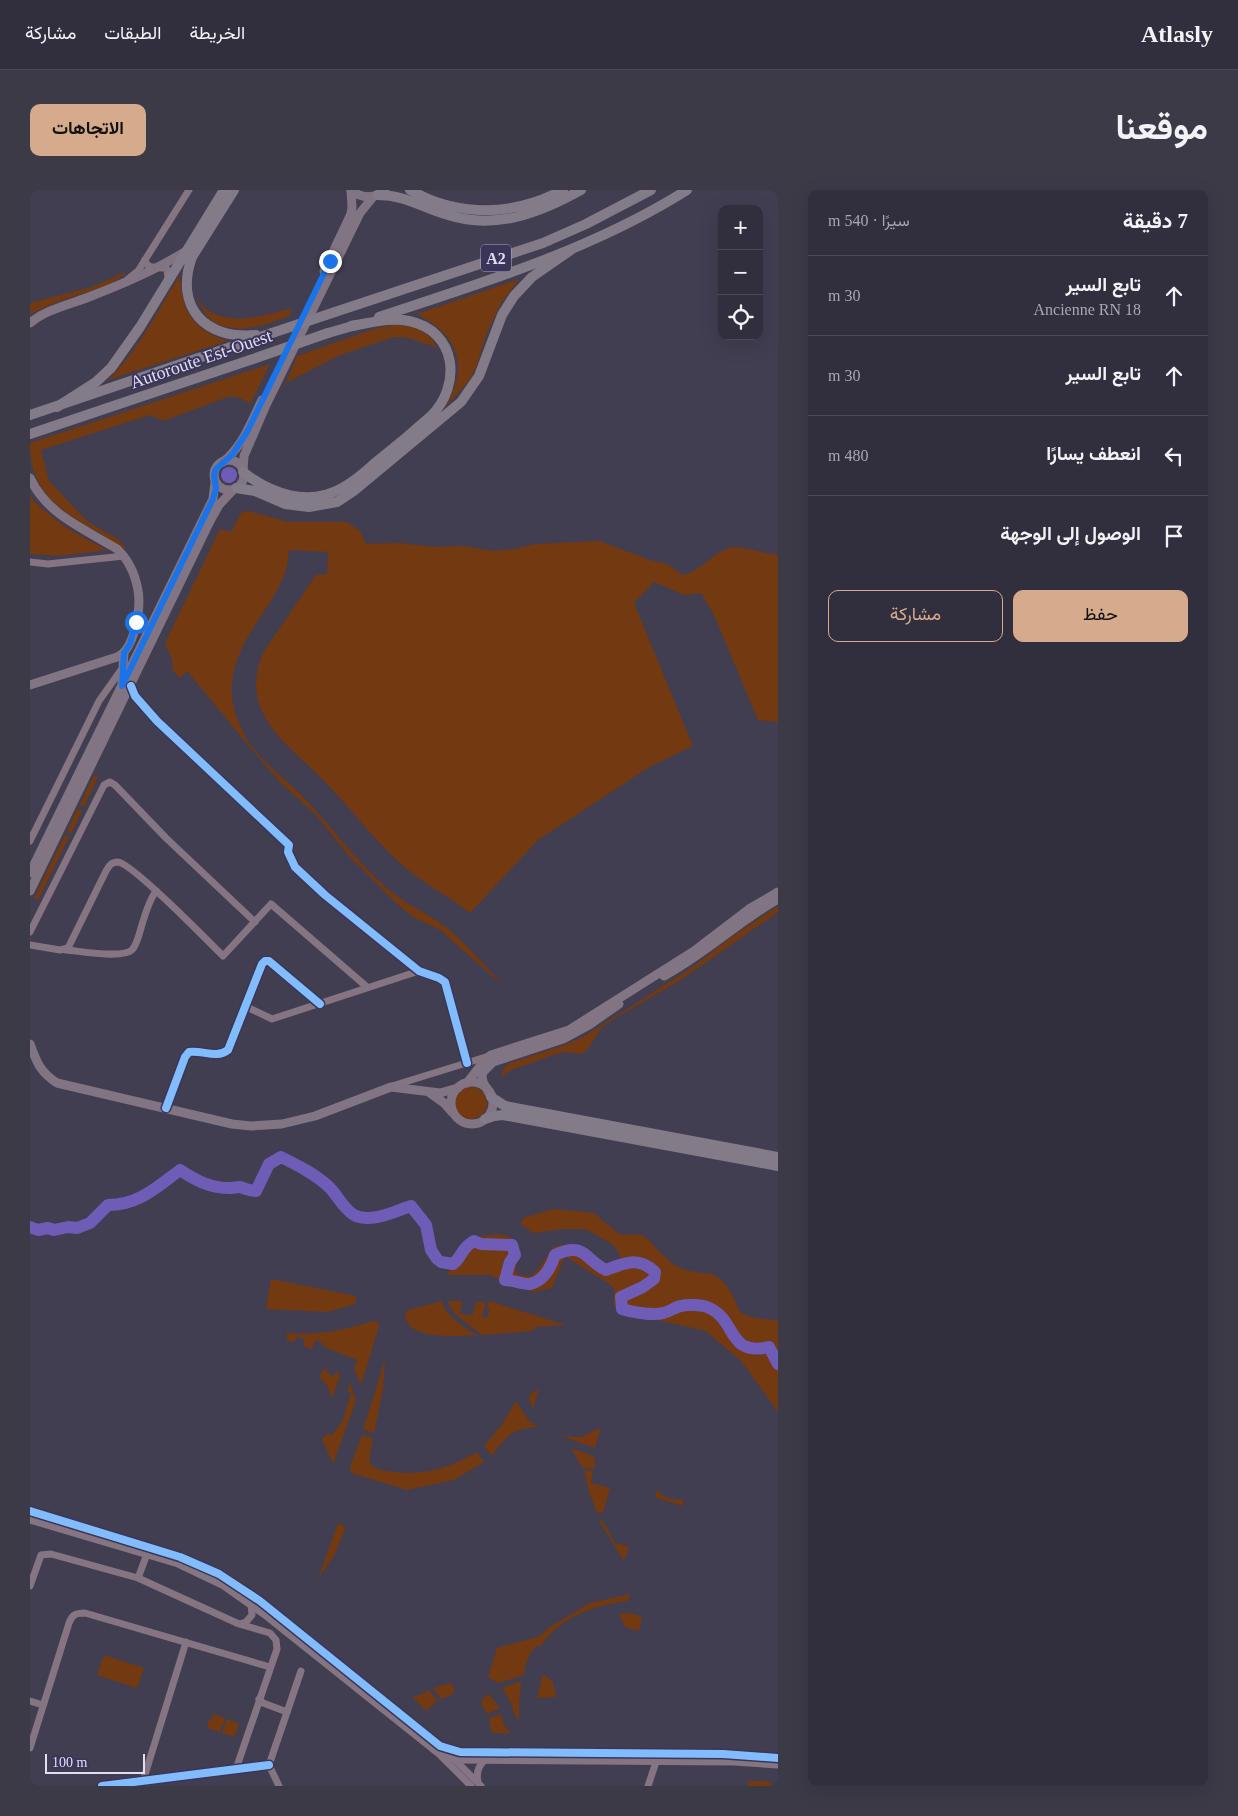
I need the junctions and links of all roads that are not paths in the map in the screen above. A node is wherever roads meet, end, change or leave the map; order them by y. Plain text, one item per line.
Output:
1 (189, 190) edge
2 (224, 190) edge
3 (234, 190) edge
4 (351, 190) edge
5 (410, 190) edge
6 (563, 190) edge
7 (581, 190) edge
8 (652, 190) edge
9 (687, 190) edge
10 (378, 194) edge
11 (187, 250) junction
12 (571, 250) junction
13 (144, 260) junction
14 (155, 268) junction
15 (168, 280) junction
16 (124, 283) junction
17 (30, 323) edge
18 (351, 326) junction
19 (272, 334) junction
20 (56, 407) junction
21 (30, 416) edge
22 (30, 434) edge
23 (223, 462) junction
24 (243, 471) junction
25 (30, 478) edge
26 (215, 482) junction
27 (234, 489) junction
28 (124, 556) junction
29 (30, 562) edge
30 (124, 653) junction
31 (122, 670) junction
32 (30, 685) edge
33 (126, 686) junction
34 (138, 699) junction
35 (124, 702) junction
36 (30, 841) edge
37 (30, 873) edge
38 (30, 891) edge
39 (156, 891) junction
40 (778, 892) edge
41 (778, 899) edge
42 (255, 922) junction
43 (30, 932) edge
44 (30, 945) edge
45 (66, 950) junction
46 (419, 971) junction
47 (367, 987) junction
48 (320, 1004) junction
49 (245, 1006) junction
50 (30, 1044) edge
51 (491, 1055) junction
52 (467, 1063) junction
53 (467, 1083) junction
54 (391, 1087) junction
55 (458, 1088) junction
56 (429, 1093) junction
57 (490, 1095) junction
58 (166, 1108) junction
59 (457, 1118) junction
60 (485, 1119) junction
61 (778, 1157) edge
62 (778, 1166) edge
63 (30, 1512) edge
64 (30, 1520) edge
65 (147, 1554) junction
66 (138, 1578) junction
67 (30, 1586) edge
68 (250, 1604) junction
69 (266, 1616) junction
70 (252, 1622) junction
71 (239, 1624) junction
72 (186, 1642) junction
73 (270, 1667) junction
74 (301, 1671) dead end
75 (259, 1699) junction
76 (30, 1701) edge
77 (43, 1705) junction
78 (287, 1712) junction
79 (440, 1746) junction
80 (30, 1748) edge
81 (460, 1752) junction
82 (439, 1754) junction
83 (778, 1758) edge
84 (455, 1760) junction
85 (485, 1760) junction
86 (656, 1762) junction
87 (268, 1765) junction
88 (778, 1765) edge
89 (236, 1769) junction
90 (458, 1772) junction
91 (144, 1784) edge
92 (477, 1785) edge
93 (102, 1786) edge
94 (279, 1786) edge
95 (648, 1786) edge

1 - 13 street
2 - 11 highway
3 - 19 highway
4 - 10 main road
4 - 23 main road
5 - 6 highway
7 - 10 highway
8 - 19 highway, Autoroute Est-Ouest / A2, bridge
9 - 12 highway, Autoroute Est-Ouest / A2
10 - 24 main road
11 - 14 main road
11 - 15 highway
12 - 18 highway, Autoroute Est-Ouest / A2
12 - 27 highway
13 - 14 street
13 - 16 street
14 - 15 street
14 - 16 main road
15 - 20 highway
16 - 17 main road
18 - 22 highway, Autoroute Est-Ouest / A2, bridge
18 - 24 highway
19 - 20 highway, Autoroute Est-Ouest / A2
20 - 21 highway, Autoroute Est-Ouest / A2
23 - 24 main road
23 - 26 main road
24 - 27 main road
25 - 28 main road
26 - 27 main road
26 - 33 main road
27 - 33 main road
28 - 29 street
28 - 30 main road
30 - 31 main road
30 - 32 main road
31 - 33 main road
31 - 36 street
33 - 34 street
33 - 35 main road
33 - 37 main road
34 - 35 street
34 - 46 street
35 - 38 main road
39 - 42 street
39 - 45 street
39 - 45 street
40 - 51 main road
41 - 57 main road
42 - 43 street
42 - 47 street
44 - 45 street
46 - 47 street
46 - 52 street
47 - 48 street
48 - 49 street
48 - 49 street
49 - 58 street
50 - 58 main road
51 - 52 street
51 - 53 main road
52 - 54 street
53 - 55 main road
53 - 57 main road
54 - 56 main road
54 - 58 main road
55 - 56 main road
55 - 59 main road
56 - 59 main road
57 - 60 main road
57 - 61 highway
59 - 60 main road
60 - 62 highway
63 - 79 street
64 - 65 street
65 - 66 street
65 - 68 street
66 - 67 street
66 - 71 street
68 - 69 street
68 - 70 street
69 - 70 street
69 - 82 street
70 - 71 street
70 - 71 street
70 - 73 street
72 - 73 street
72 - 77 street
72 - 91 street
73 - 75 street
74 - 78 street
75 - 78 street
75 - 89 street
76 - 77 street
77 - 80 street
78 - 87 street
79 - 81 street
79 - 84 street
81 - 83 street
81 - 84 street
82 - 84 street
82 - 90 street
84 - 85 street
84 - 90 street
84 - 92 street
85 - 86 street
85 - 92 street
86 - 88 street
86 - 95 street
87 - 89 street
87 - 94 street
89 - 91 street
90 - 92 street
91 - 93 street

